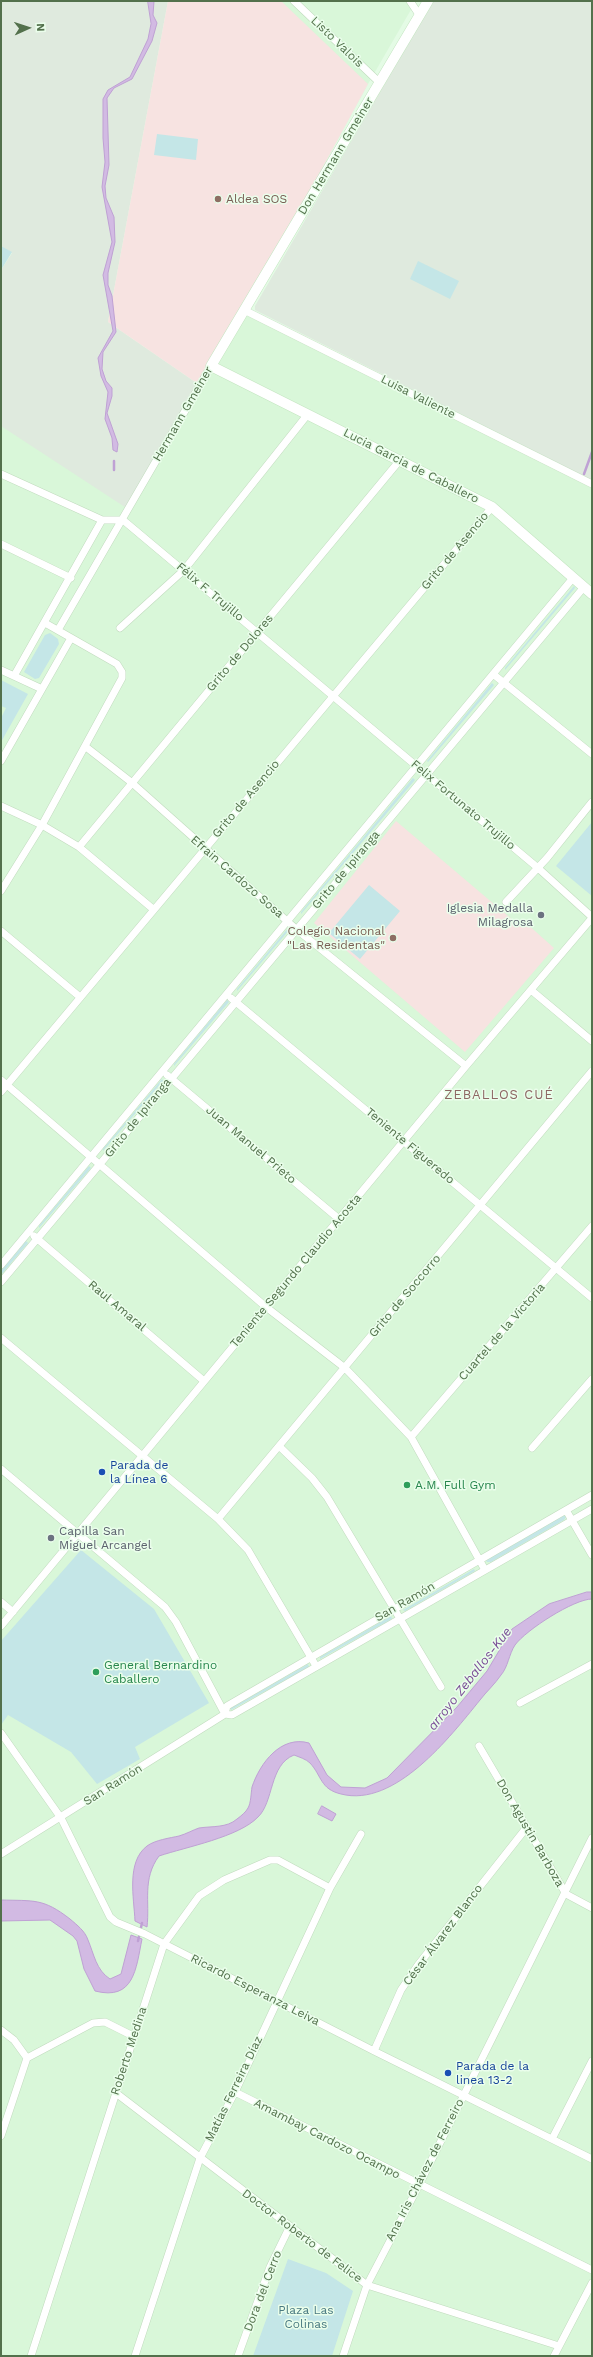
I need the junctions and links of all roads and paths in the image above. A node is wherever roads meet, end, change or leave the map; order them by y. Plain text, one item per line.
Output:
1 (294, 1) edge
2 (410, 1) edge
3 (428, 1) edge
4 (420, 16) junction
5 (380, 83) junction
6 (244, 310) junction
7 (211, 366) junction
8 (308, 414) junction
9 (400, 460) junction
10 (1, 474) edge
11 (592, 484) edge
12 (492, 507) junction
13 (102, 520) junction
14 (123, 520) junction
15 (1, 544) edge
16 (184, 570) junction
17 (71, 578) junction
18 (573, 578) junction
19 (584, 587) junction
20 (592, 594) edge
21 (45, 623) junction
22 (120, 628) dead end
23 (58, 630) junction
24 (258, 632) junction
25 (71, 638) junction
26 (1, 670) edge
27 (493, 674) junction
28 (14, 676) junction
29 (503, 683) junction
30 (42, 689) junction
31 (333, 694) junction
32 (86, 747) junction
33 (592, 754) edge
34 (1, 761) edge
35 (417, 766) junction
36 (426, 774) junction
37 (131, 782) junction
38 (592, 802) edge
39 (1, 806) edge
40 (42, 825) junction
41 (79, 847) junction
42 (205, 850) junction
43 (538, 868) junction
44 (1, 891) edge
45 (506, 902) dead end
46 (153, 909) junction
47 (592, 917) edge
48 (288, 922) junction
49 (296, 929) junction
50 (1, 931) edge
51 (531, 990) junction
52 (227, 994) junction
53 (80, 997) junction
54 (235, 1001) junction
55 (592, 1041) edge
56 (466, 1066) junction
57 (163, 1071) junction
58 (592, 1071) edge
59 (171, 1078) junction
60 (4, 1082) edge
61 (1, 1092) edge
62 (405, 1142) junction
63 (91, 1156) junction
64 (100, 1164) junction
65 (480, 1206) junction
66 (339, 1219) junction
67 (592, 1226) edge
68 (29, 1232) junction
69 (37, 1238) junction
70 (1, 1265) edge
71 (557, 1269) junction
72 (1, 1282) edge
73 (592, 1298) edge
74 (266, 1307) junction
75 (1, 1338) edge
76 (345, 1368) junction
77 (592, 1379) edge
78 (204, 1381) junction
79 (411, 1437) junction
80 (280, 1446) junction
81 (532, 1448) dead end
82 (142, 1457) junction
83 (1, 1468) edge
84 (592, 1495) edge
85 (592, 1509) edge
86 (566, 1510) junction
87 (218, 1520) junction
88 (572, 1520) junction
89 (78, 1533) junction
90 (592, 1555) edge
91 (479, 1560) junction
92 (484, 1570) junction
93 (1, 1602) edge
94 (394, 1609) junction
95 (13, 1612) junction
96 (399, 1619) junction
97 (1, 1626) edge
98 (310, 1657) junction
99 (592, 1664) edge
100 (316, 1666) junction
101 (441, 1687) dead end
102 (520, 1703) dead end
103 (225, 1714) junction
104 (1, 1733) edge
105 (479, 1746) dead end
106 (61, 1818) junction
107 (527, 1827) junction
108 (361, 1834) dead end
109 (592, 1838) edge
110 (1, 1854) edge
111 (330, 1888) junction
112 (566, 1894) junction
113 (592, 1908) edge
114 (164, 1944) junction
115 (277, 2001) junction
116 (1, 2030) edge
117 (133, 2036) junction
118 (374, 2051) junction
119 (27, 2058) junction
120 (592, 2061) edge
121 (235, 2092) junction
122 (116, 2093) junction
123 (464, 2095) junction
124 (1, 2136) edge
125 (552, 2139) junction
126 (200, 2158) junction
127 (592, 2160) edge
128 (419, 2185) junction
129 (290, 2226) junction
130 (592, 2270) edge
131 (592, 2283) edge
132 (366, 2285) junction
133 (559, 2346) junction
134 (31, 2356) edge
135 (135, 2356) edge
136 (238, 2356) edge
137 (344, 2356) edge
138 (554, 2356) edge

1 - 5 street, Listo Valois
2 - 4 street
3 - 4 street, Don Hermann Gmeiner
4 - 5 street, Don Hermann Gmeiner
5 - 6 street, Don Hermann Gmeiner
6 - 7 street, Hermann Gmeiner
6 - 11 street, Luisa Valiente
7 - 8 street, Lucia Garcia de Caballero
7 - 14 street, Hermann Gmeiner
8 - 9 street, Lucia Garcia de Caballero
8 - 16 street
9 - 12 street, Lucia Garcia de Caballero
9 - 24 street, Grito de Dolores
10 - 13 street
12 - 18 street, Lucia Garcia de Caballero
12 - 31 street, Grito de Asencio
13 - 14 street
13 - 17 street
14 - 16 street, Félix F. Trujillo
14 - 23 street, Hermann Gmeiner
15 - 17 street
16 - 22 street
16 - 24 street, Félix F. Trujillo
17 - 21 street
18 - 19 street, Lucia Garcia de Caballero
18 - 27 street, Grito de Ipiranga
19 - 20 street, Lucia Garcia de Caballero
19 - 29 street, Grito de Ipiranga
21 - 23 street
21 - 28 street
23 - 25 street
24 - 31 street, Félix F. Trujillo
24 - 37 street, Grito de Dolores
25 - 30 street
25 - 32 street
26 - 28 street
27 - 29 street
27 - 35 street, Grito de Ipiranga
28 - 30 street
29 - 33 street
29 - 36 street, Grito de Ipiranga
30 - 34 street
31 - 35 street, Felix Fortunato Trujillo
31 - 42 street, Grito de Asencio
32 - 37 street, Efrain Cardozo Sosa
32 - 40 street
35 - 36 street, Felix Fortunato Trujillo
35 - 48 street, Grito de Ipiranga
36 - 43 street, Felix Fortunato Trujillo
36 - 49 street, Grito de Ipiranga
37 - 41 street, Grito de Dolores
37 - 42 street, Efrain Cardozo Sosa
38 - 43 street
39 - 40 street
40 - 41 street
40 - 44 street
41 - 46 street
42 - 46 street, Grito de Asencio
42 - 48 street, Efrain Cardozo Sosa
43 - 45 street
43 - 47 street, Felix Fortunato Trujillo
46 - 53 street, Grito de Asencio
47 - 51 street, Teniente Segundo Claudio Acosta
48 - 49 street, Efrain Cardozo Sosa
48 - 52 street, Grito de Ipiranga
49 - 54 street, Grito de Ipiranga
49 - 56 street, Efrain Cardozo Sosa
50 - 53 street
51 - 55 street
51 - 56 street, Teniente Segundo Claudio Acosta
52 - 54 street, Teniente Figueredo
52 - 57 street, Grito de Ipiranga
53 - 60 street, Grito de Asencio
54 - 59 street, Grito de Ipiranga
54 - 62 street, Teniente Figueredo
56 - 62 street, Teniente Segundo Claudio Acosta
57 - 59 street, Juan Manuel Prieto
57 - 63 street, Grito de Ipiranga
58 - 65 street, Grito de Soccorro
59 - 64 street, Grito de Ipiranga
59 - 66 street, Juan Manuel Prieto
60 - 61 street, Grito de Asencio
60 - 63 street
62 - 65 street, Teniente Figueredo
62 - 66 street, Teniente Segundo Claudio Acosta
63 - 64 street
63 - 68 street, Grito de Ipiranga
64 - 69 street, Grito de Ipiranga
64 - 74 street
65 - 71 street, Teniente Figueredo
65 - 76 street, Grito de Soccorro
66 - 74 street, Teniente Segundo Claudio Acosta
67 - 71 street, Cuartel de la Victoria
68 - 69 street, Raul Amaral
68 - 70 street, Grito de Ipiranga
69 - 72 street, Grito de Ipiranga
69 - 78 street, Raul Amaral
71 - 73 street, Teniente Figueredo
71 - 79 street, Cuartel de la Victoria
74 - 76 street
74 - 78 street, Teniente Segundo Claudio Acosta
75 - 82 street
76 - 79 street
76 - 80 street, Grito de Soccorro
77 - 81 street
78 - 82 street, Teniente Segundo Claudio Acosta
79 - 91 street
80 - 87 street, Grito de Soccorro
80 - 94 street
82 - 87 street
82 - 89 street, Teniente Segundo Claudio Acosta
83 - 89 street
84 - 86 street, San Ramón
85 - 88 street, San Ramón
86 - 88 street
86 - 91 street, San Ramón
87 - 98 street
88 - 90 street
88 - 92 street, San Ramón
89 - 95 street, Teniente Segundo Claudio Acosta
89 - 103 street
91 - 92 street
91 - 94 street, San Ramón
92 - 96 street, San Ramón
93 - 95 street
94 - 96 street
94 - 98 street, San Ramón
95 - 97 street, Teniente Segundo Claudio Acosta
96 - 100 street, San Ramón
96 - 101 street
98 - 100 street
98 - 103 street, San Ramón
99 - 102 street
100 - 103 street, San Ramón
103 - 106 street, San Ramón
104 - 106 street, Ricardo Esperanza Leiva
105 - 107 street, Don Agustin Barboza
106 - 110 street, San Ramón
106 - 114 street, Ricardo Esperanza Leiva
107 - 112 street, Don Agustin Barboza
107 - 118 street, César Álvarez Blanco
108 - 111 street, Matías Ferreira Díaz
109 - 112 street, Ana Iris Chávez de Ferreiro
111 - 114 street, Roberto Medina
111 - 115 street, Matías Ferreira Díaz
112 - 113 street, Don Agustin Barboza
112 - 123 street, Ana Iris Chávez de Ferreiro
114 - 115 street, Ricardo Esperanza Leiva
114 - 117 street, Roberto Medina
115 - 118 street, Ricardo Esperanza Leiva
115 - 121 street, Matías Ferreira Díaz
116 - 119 street
117 - 119 street
117 - 122 street, Roberto Medina
118 - 123 street, Ricardo Esperanza Leiva
119 - 124 street
120 - 125 street
121 - 126 street, Matías Ferreira Díaz
121 - 128 street, Amambay Cardozo Ocampo
122 - 126 street, Doctor Roberto de Felice
122 - 134 street, Roberto Medina
123 - 125 street, Ricardo Esperanza Leiva
123 - 128 street, Ana Iris Chávez de Ferreiro
125 - 127 street, Ricardo Esperanza Leiva
126 - 129 street, Doctor Roberto de Felice
126 - 135 street, Matías Ferreira Díaz
128 - 130 street, Amambay Cardozo Ocampo
128 - 132 street, Ana Iris Chávez de Ferreiro
129 - 132 street, Doctor Roberto de Felice
129 - 136 street, Dora del Cerro
131 - 133 street
132 - 133 street, Doctor Roberto de Felice
132 - 137 street, Ana Iris Chávez de Ferreiro
133 - 138 street

